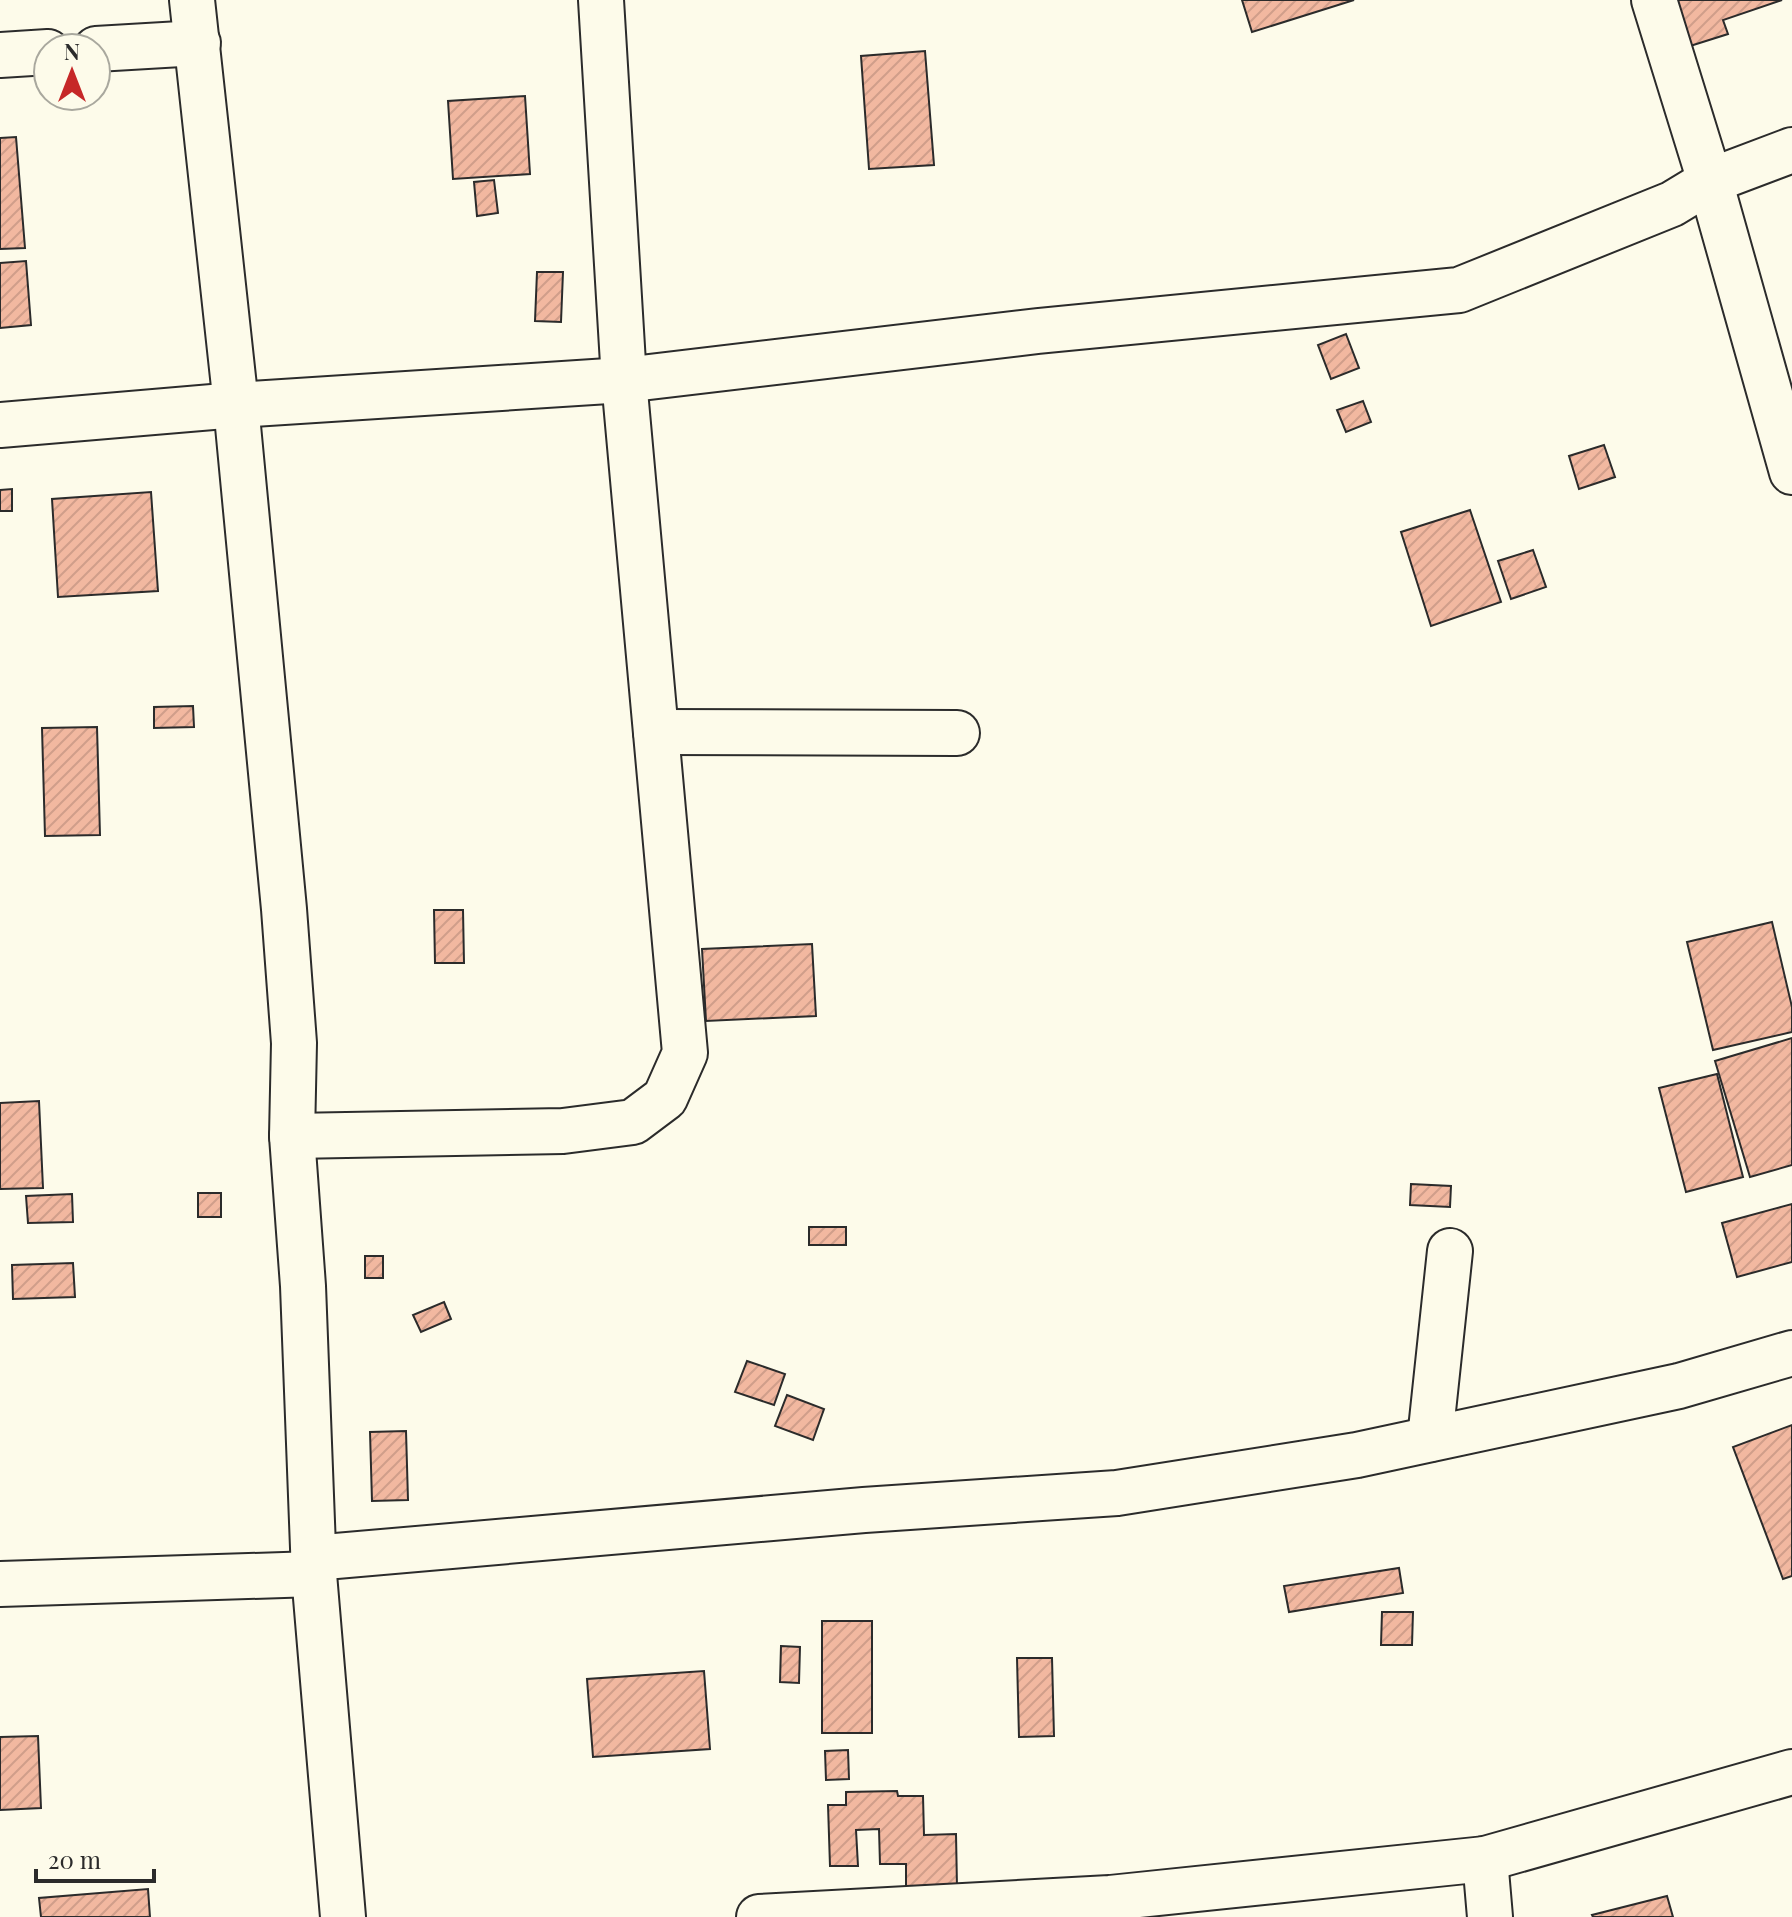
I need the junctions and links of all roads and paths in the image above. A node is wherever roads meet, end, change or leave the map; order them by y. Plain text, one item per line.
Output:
1 (192, 0) edge
2 (601, 0) edge
3 (1654, 0) edge
4 (198, 43) junction
5 (112, 48) edge
6 (32, 53) edge
7 (0, 55) edge
8 (1792, 150) edge
9 (1710, 181) junction
10 (624, 380) junction
11 (236, 405) junction
12 (0, 425) edge
13 (1792, 472) edge
14 (656, 732) junction
15 (957, 733) dead end
16 (292, 1136) junction
17 (1450, 1251) dead end
18 (1792, 1353) edge
19 (1430, 1439) junction
20 (313, 1566) junction
21 (0, 1584) edge
22 (1792, 1772) edge
23 (1485, 1859) junction
24 (1112, 1908) edge
25 (343, 1917) edge
26 (759, 1917) edge
27 (1490, 1917) edge

1 - 4 street
2 - 10 street
3 - 9 street
4 - 5 street
4 - 11 street
6 - 7 street
8 - 9 street
9 - 10 street
9 - 13 street
10 - 11 street
10 - 14 street
11 - 12 street
11 - 16 street
14 - 15 street
14 - 16 street
16 - 20 street
17 - 19 street
18 - 19 street
19 - 20 street
20 - 21 street
20 - 25 street
22 - 23 street
23 - 24 street
23 - 27 street
24 - 26 street

